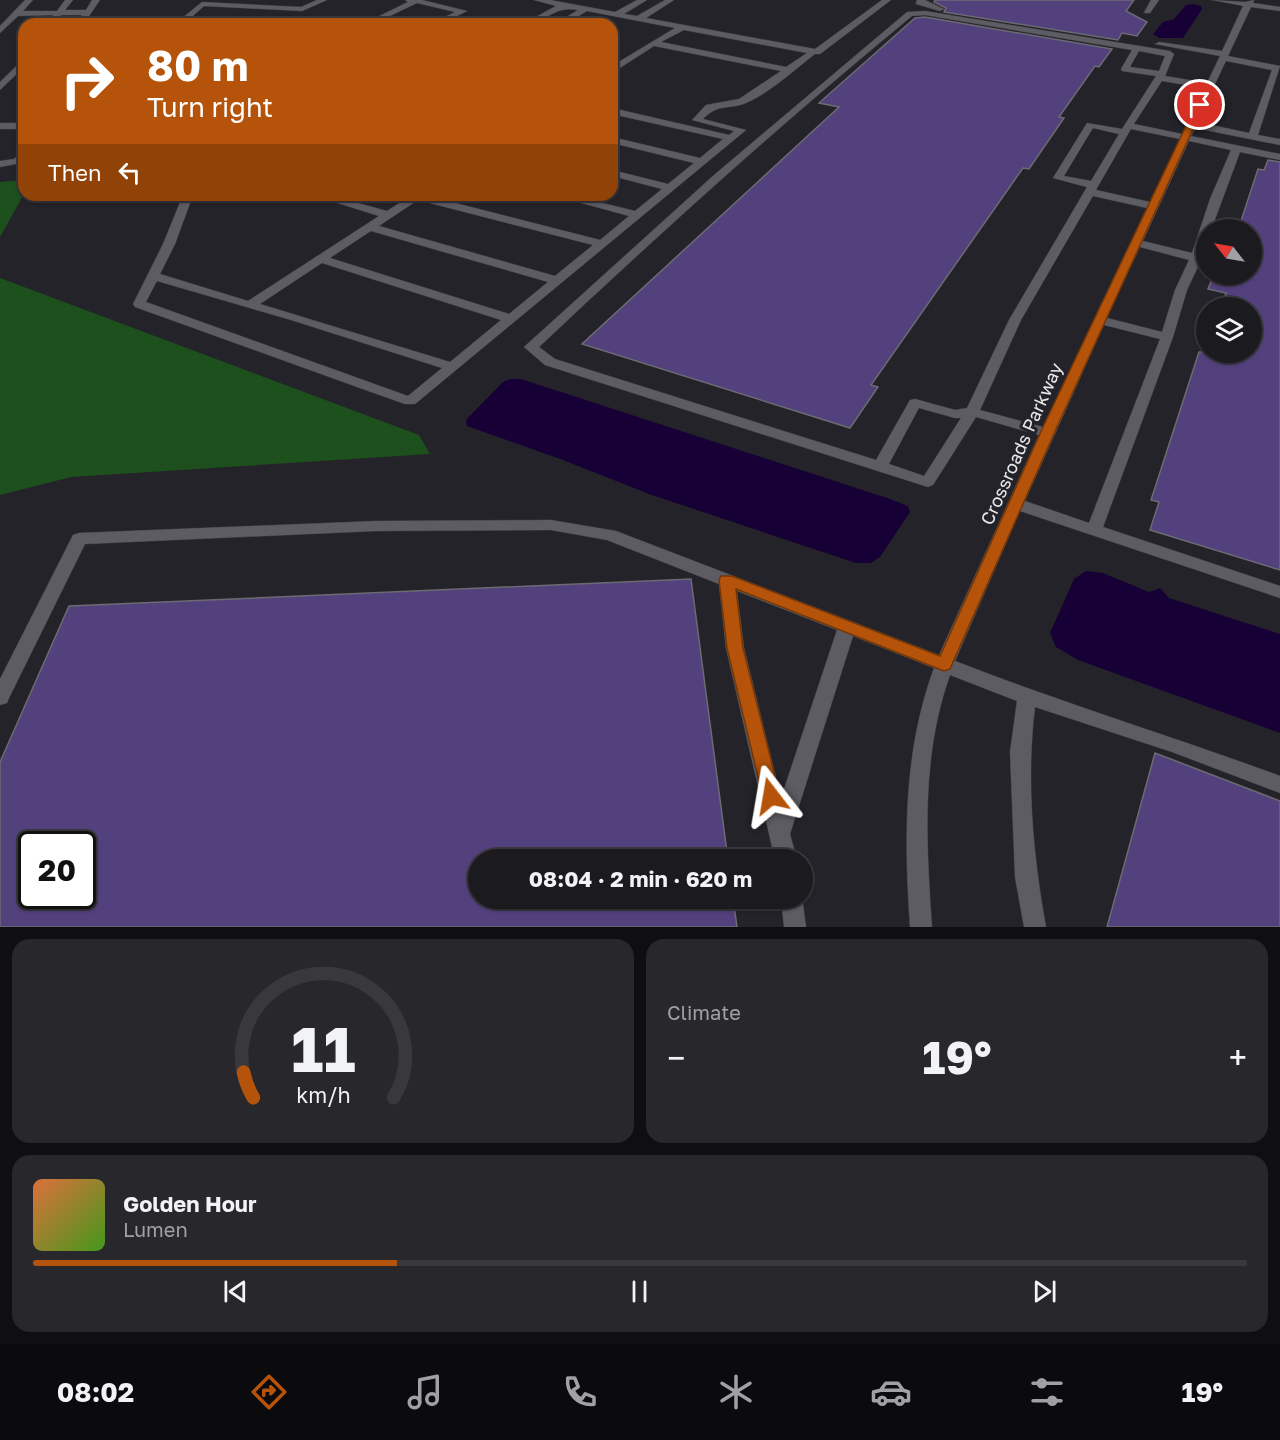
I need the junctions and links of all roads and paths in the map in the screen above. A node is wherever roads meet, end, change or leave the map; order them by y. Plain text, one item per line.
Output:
1 (29, 0) edge
2 (69, 0) edge
3 (96, 0) edge
4 (323, 0) edge
5 (538, 0) edge
6 (643, 0) edge
7 (670, 0) edge
8 (887, 0) edge
9 (921, 0) edge
10 (1155, 0) edge
11 (1216, 0) edge
12 (1274, 0) edge
13 (413, 1) edge
14 (1280, 1) edge
15 (1249, 2) edge
16 (563, 5) junction
17 (585, 9) junction
18 (1280, 9) edge
19 (1147, 11) dead end
20 (88, 12) junction
21 (59, 13) junction
22 (16, 14) junction
23 (616, 15) junction
24 (55, 18) edge
25 (84, 18) edge
26 (186, 18) edge
27 (379, 18) edge
28 (448, 18) edge
29 (538, 18) edge
30 (569, 18) edge
31 (638, 19) junction
32 (683, 27) junction
33 (0, 31) edge
34 (653, 43) junction
35 (1137, 48) junction
36 (813, 52) junction
37 (1224, 56) junction
38 (618, 65) edge
39 (18, 68) edge
40 (1279, 68) edge
41 (788, 70) junction
42 (1161, 76) junction
43 (1209, 86) junction
44 (0, 87) edge
45 (618, 112) edge
46 (1191, 124) junction
47 (0, 126) edge
48 (18, 126) edge
49 (1128, 129) junction
50 (1253, 136) junction
51 (730, 138) junction
52 (1184, 139) junction
53 (618, 141) edge
54 (1280, 142) edge
55 (1236, 149) junction
56 (1280, 157) edge
57 (18, 160) edge
58 (702, 162) junction
59 (0, 164) edge
60 (618, 175) edge
61 (670, 188) junction
62 (1091, 189) junction
63 (186, 201) edge
64 (338, 201) edge
65 (410, 201) edge
66 (437, 201) edge
67 (581, 201) edge
68 (1153, 206) junction
69 (388, 215) junction
70 (638, 215) junction
71 (1209, 219) edge
72 (370, 226) junction
73 (1136, 243) junction
74 (602, 244) junction
75 (1196, 258) joint
76 (321, 259) junction
77 (153, 276) junction
78 (558, 281) junction
79 (250, 305) junction
80 (512, 319) junction
81 (1100, 320) junction
82 (1167, 337) junction
83 (453, 367) junction
84 (972, 412) junction
85 (1047, 433) junction
86 (880, 467) junction
87 (1016, 504) junction
88 (1094, 530) junction
89 (727, 580) junction
90 (1280, 592) edge
91 (846, 626) junction
92 (944, 664) junction
93 (1027, 697) junction
94 (0, 698) edge
95 (1280, 785) edge
96 (780, 834) junction
97 (783, 849) edge
98 (793, 909) edge
99 (795, 927) edge
100 (921, 927) edge
101 (1035, 927) edge

1 - 22 street
2 - 21 street
3 - 20 street
4 - 26 street
5 - 16 street
6 - 23 street
7 - 31 street
8 - 36 street
9 - 37 street
10 - 19 street
11 - 15 street
12 - 14 street
13 - 27 street
13 - 28 street
15 - 18 street
15 - 37 street, Crossroads Parkway
16 - 17 street
16 - 29 street
17 - 23 street
17 - 30 street
20 - 21 street
20 - 25 street
21 - 22 street
21 - 24 street
22 - 33 street
23 - 31 street
31 - 32 street
32 - 34 street
32 - 36 street
34 - 38 street
34 - 41 street
35 - 42 street
35 - 42 street
35 - 86 street
36 - 41 street
37 - 40 street
37 - 43 street, Crossroads Parkway
39 - 44 street
40 - 50 street
41 - 51 street
42 - 43 street
42 - 49 street
43 - 46 street, Crossroads Parkway
45 - 51 street
46 - 50 street
46 - 52 street, Crossroads Parkway
47 - 48 street
49 - 52 street
49 - 62 street
49 - 62 street
50 - 54 street
51 - 58 street
52 - 55 street
52 - 68 street, Crossroads Parkway
53 - 58 street
55 - 56 street
55 - 71 street
57 - 59 street
58 - 61 street
60 - 61 street
61 - 70 street
62 - 68 street
62 - 84 street
63 - 77 street
64 - 69 street
65 - 69 street
66 - 74 street
67 - 70 street
68 - 73 street, Crossroads Parkway
69 - 72 street
70 - 74 street
72 - 76 street
72 - 78 street
73 - 75 street
73 - 81 street, Crossroads Parkway
74 - 78 street
75 - 82 street
76 - 79 street
76 - 80 street
77 - 79 street
77 - 83 street
78 - 80 street
79 - 83 street
80 - 83 street
81 - 82 street
81 - 85 street, Crossroads Parkway
82 - 88 street
84 - 85 street
84 - 86 street
84 - 86 street
85 - 87 street, Crossroads Parkway
87 - 88 street
87 - 92 street, Crossroads Parkway
88 - 90 street
89 - 91 street
89 - 94 street
89 - 96 street
91 - 92 street
91 - 96 street
92 - 93 street
92 - 100 street, Crossroads Parkway
93 - 95 street
93 - 101 street
96 - 97 street
98 - 99 street

